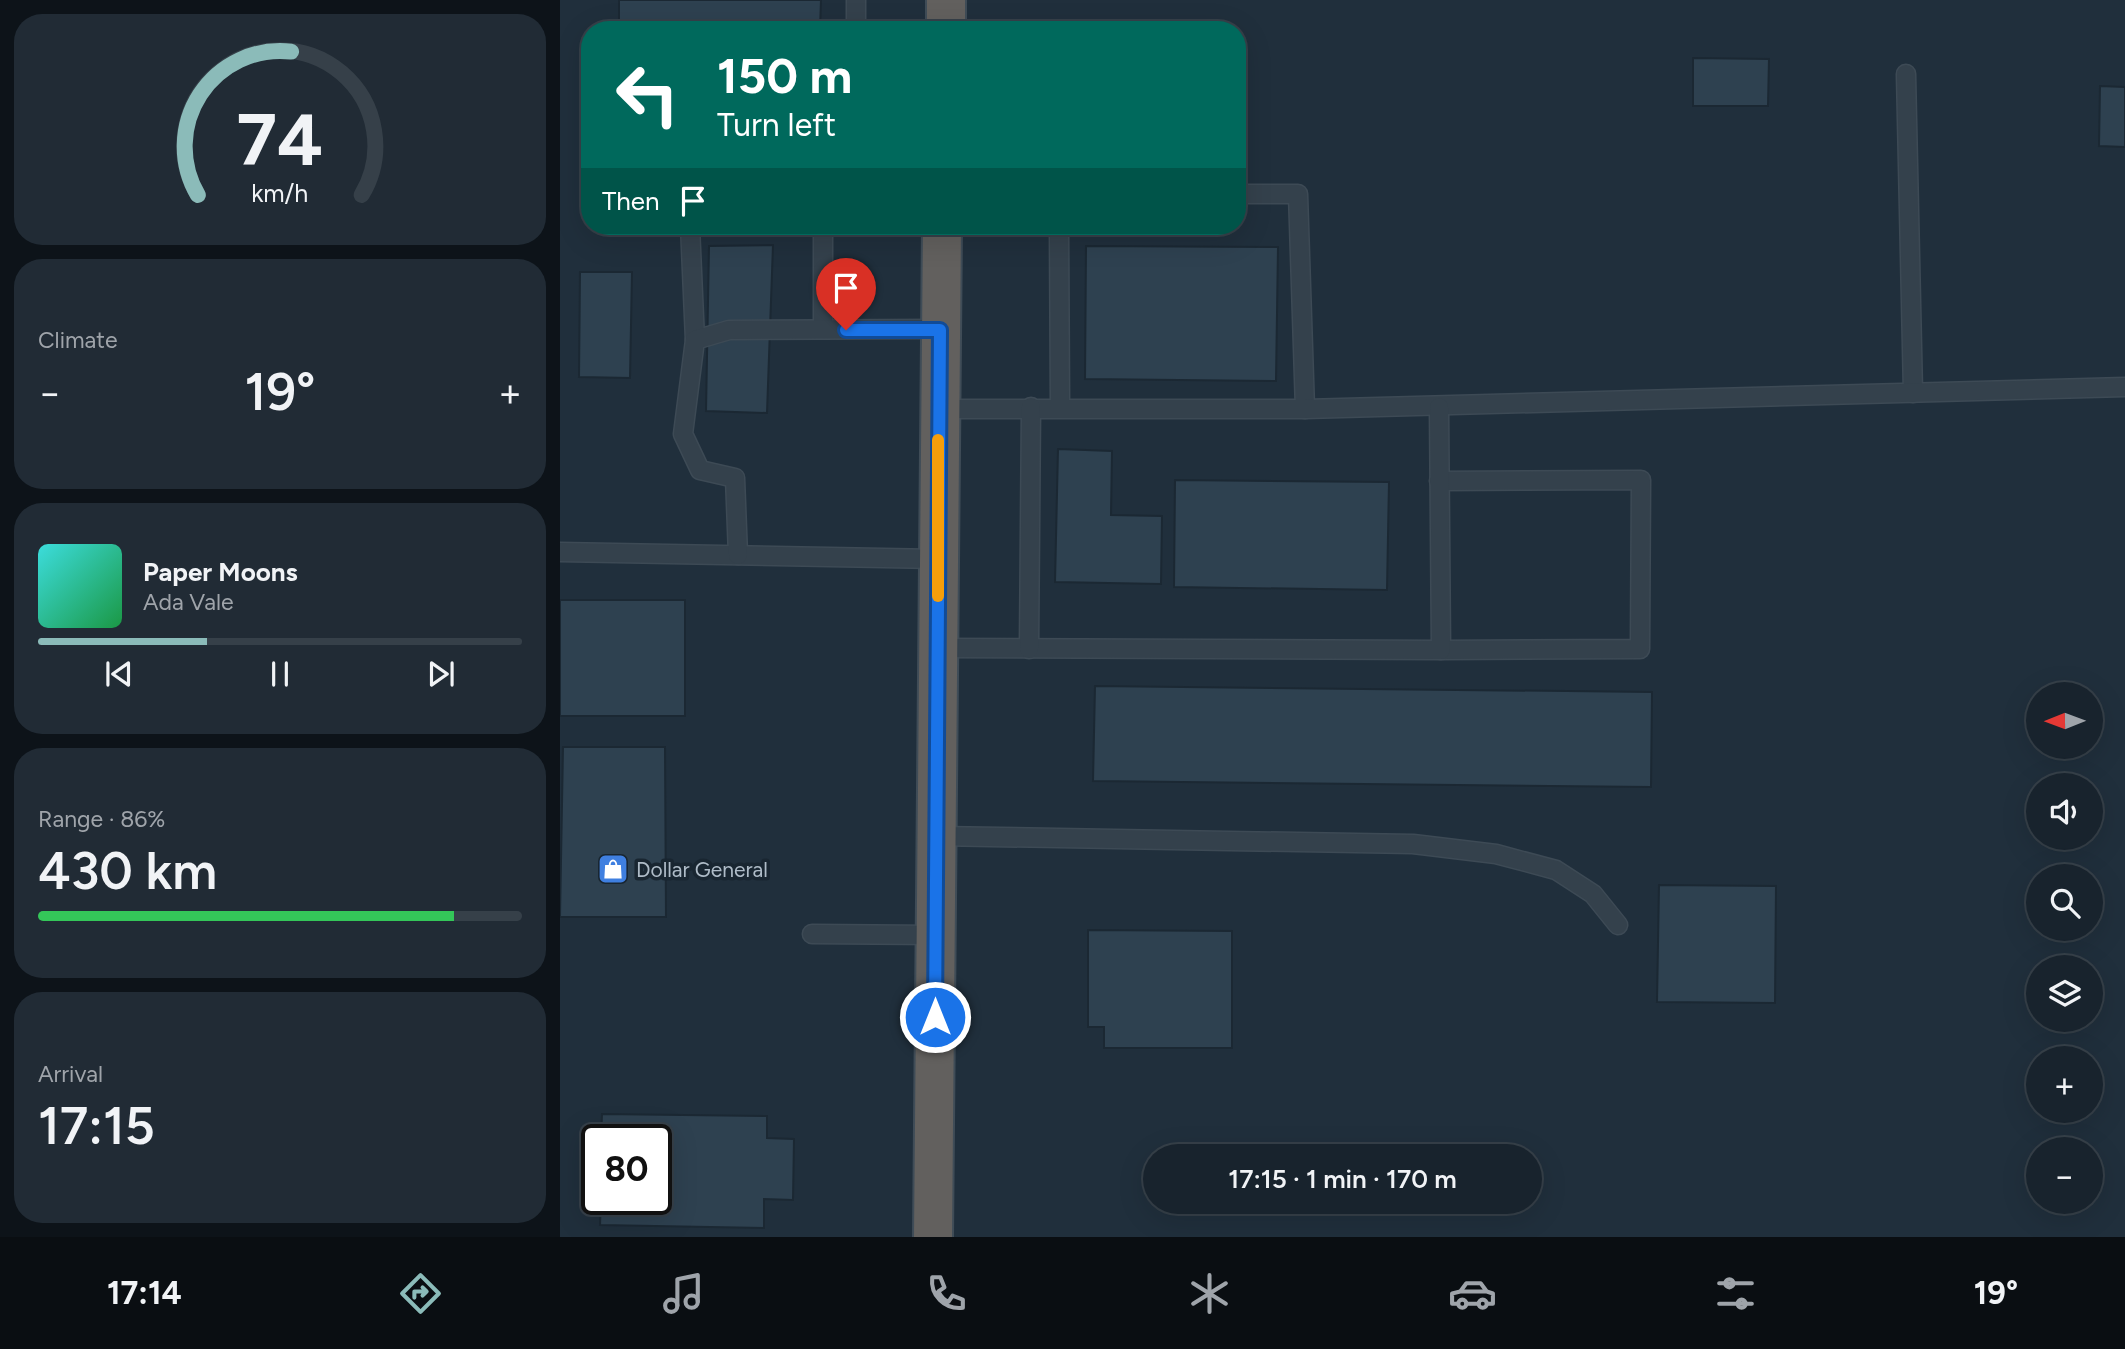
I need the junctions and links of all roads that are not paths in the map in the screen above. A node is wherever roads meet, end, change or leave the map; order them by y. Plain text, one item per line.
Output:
1 (856, 0) edge
2 (946, 0) edge
3 (856, 21) edge
4 (946, 21) edge
5 (1906, 75) dead end
6 (1246, 194) edge
7 (690, 235) edge
8 (823, 235) edge
9 (942, 235) edge
10 (1059, 235) edge
11 (823, 330) junction
12 (940, 330) junction
13 (695, 340) junction
14 (2125, 387) edge
15 (1913, 393) junction
16 (1031, 407) junction
17 (1060, 407) junction
18 (1439, 407) junction
19 (939, 409) junction
20 (1305, 409) junction
21 (1439, 481) junction
22 (560, 552) edge
23 (738, 555) junction
24 (938, 559) junction
25 (939, 648) junction
26 (1029, 649) junction
27 (1441, 650) junction
28 (936, 836) junction
29 (1618, 925) dead end
30 (812, 934) dead end
31 (936, 935) junction
32 (933, 1237) edge

1 - 3 lane
2 - 4 highway
5 - 15 lane
6 - 20 lane
7 - 13 lane
8 - 11 lane
9 - 12 highway
10 - 17 lane
11 - 12 lane
11 - 13 lane
12 - 19 highway
13 - 23 lane
14 - 15 lane
15 - 18 lane
16 - 17 lane
16 - 19 lane
16 - 26 lane
17 - 20 lane
18 - 20 lane
18 - 21 lane
19 - 24 highway
21 - 27 lane
21 - 27 lane
22 - 23 lane
23 - 24 lane
24 - 25 highway
25 - 26 lane
25 - 28 highway
26 - 27 lane
28 - 29 lane
28 - 31 highway
30 - 31 lane
31 - 32 highway

